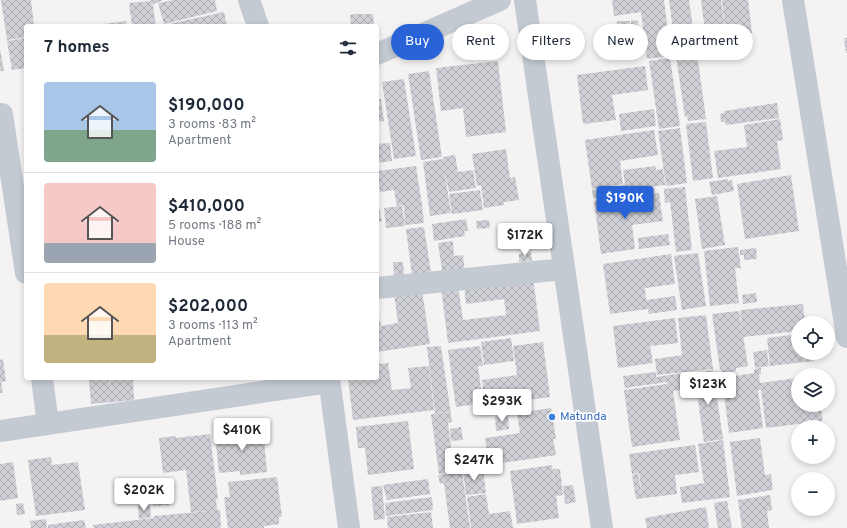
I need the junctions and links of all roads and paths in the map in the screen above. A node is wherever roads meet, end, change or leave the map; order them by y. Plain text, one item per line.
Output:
1 (249, 0) edge
2 (500, 0) edge
3 (525, 0) edge
4 (793, 0) edge
5 (257, 24) edge
6 (379, 53) edge
7 (2, 114) dead end
8 (24, 260) edge
9 (564, 269) junction
10 (379, 288) edge
11 (847, 337) edge
12 (42, 380) edge
13 (329, 380) edge
14 (48, 424) junction
15 (0, 431) edge
16 (349, 528) edge
17 (602, 528) edge

1 - 5 street
2 - 6 street
3 - 9 street
4 - 11 street
7 - 8 street
9 - 10 street
9 - 17 street
12 - 14 street
13 - 14 street
13 - 16 street
14 - 15 street

